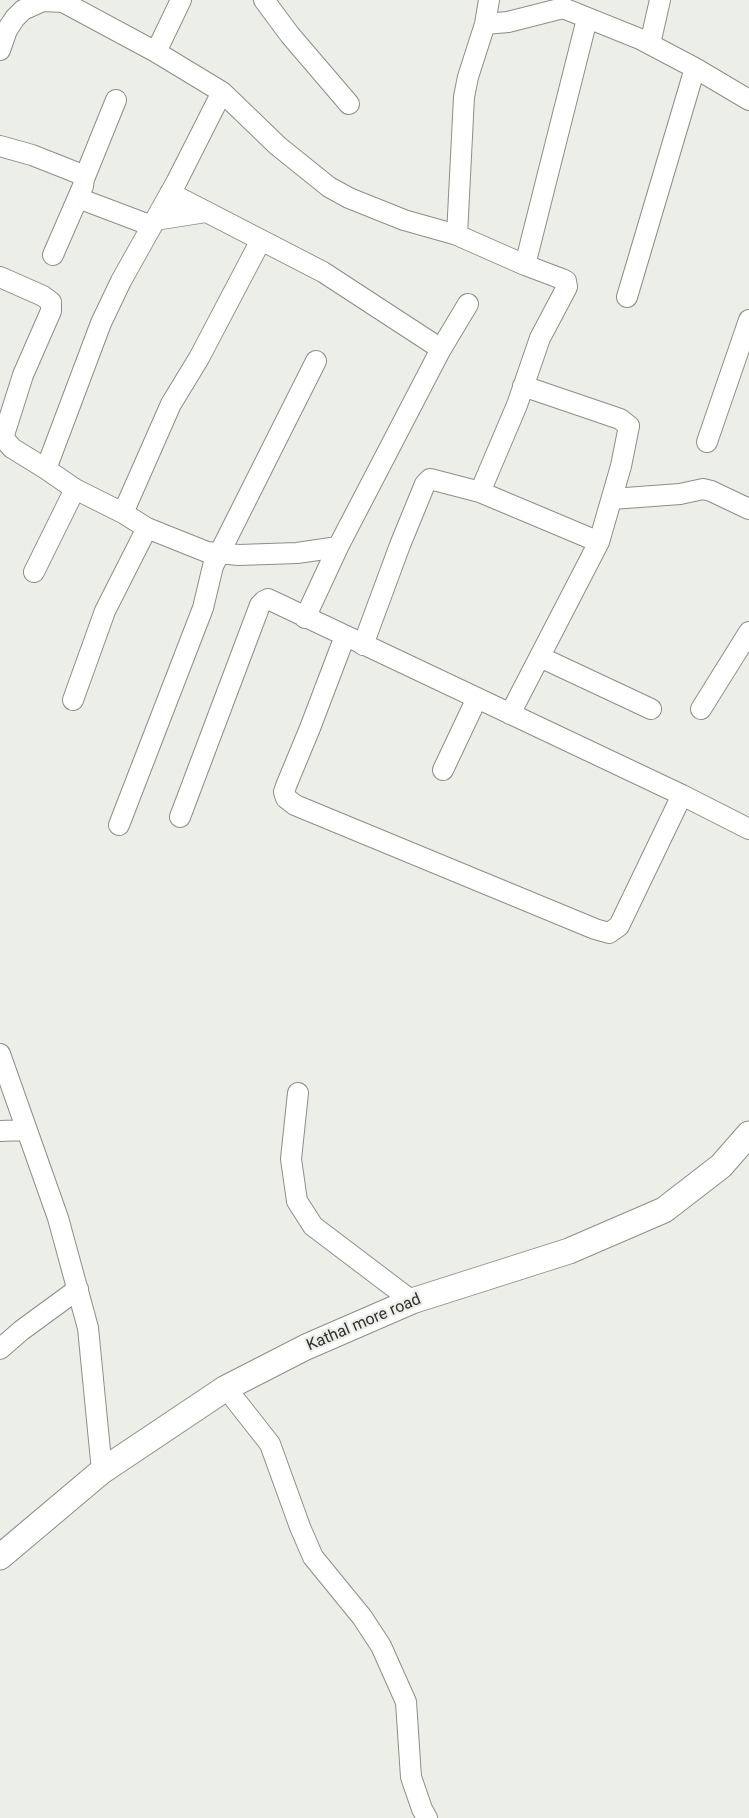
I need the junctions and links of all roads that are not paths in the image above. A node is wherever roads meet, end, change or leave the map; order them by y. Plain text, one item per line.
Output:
1 (182, 0) edge
2 (264, 0) edge
3 (489, 0) edge
4 (660, 0) edge
5 (587, 19) junction
6 (485, 24) junction
7 (650, 44) junction
8 (0, 50) edge
9 (156, 52) junction
10 (695, 68) junction
11 (222, 92) junction
12 (116, 100) dead end
13 (749, 100) edge
14 (349, 104) dead end
15 (0, 146) edge
16 (84, 179) junction
17 (170, 193) junction
18 (78, 198) junction
19 (206, 212) junction
20 (153, 223) junction
21 (457, 235) junction
22 (261, 240) junction
23 (52, 254) dead end
24 (525, 265) junction
25 (0, 277) edge
26 (627, 297) dead end
27 (468, 304) dead end
28 (749, 320) edge
29 (440, 349) junction
30 (316, 361) dead end
31 (523, 386) junction
32 (707, 442) dead end
33 (46, 469) junction
34 (75, 489) junction
35 (480, 492) junction
36 (612, 499) junction
37 (749, 509) edge
38 (123, 512) junction
39 (147, 528) junction
40 (599, 542) junction
41 (338, 548) junction
42 (219, 553) junction
43 (34, 572) dead end
44 (305, 618) junction
45 (749, 632) edge
46 (354, 640) junction
47 (540, 658) junction
48 (476, 698) junction
49 (73, 700) dead end
50 (651, 709) dead end
51 (701, 709) dead end
52 (510, 714) junction
53 (443, 770) dead end
54 (682, 795) junction
55 (180, 817) dead end
56 (119, 825) dead end
57 (749, 829) edge
58 (0, 1056) edge
59 (298, 1093) dead end
60 (27, 1130) junction
61 (0, 1131) edge
62 (749, 1134) edge
63 (78, 1289) junction
64 (412, 1301) junction
65 (0, 1349) edge
66 (226, 1388) junction
67 (102, 1471) junction
68 (0, 1557) edge
69 (424, 1815) edge

1 - 9 street
2 - 14 street
3 - 6 street
4 - 7 street
5 - 6 street
5 - 7 street
5 - 24 street
6 - 21 street
7 - 10 street
8 - 9 street
9 - 11 street
10 - 13 street
10 - 26 street
11 - 17 street
11 - 21 street
12 - 16 street
15 - 16 street
16 - 18 street
17 - 19 street
17 - 20 street
18 - 20 street
18 - 23 street
19 - 20 street
19 - 22 street
20 - 33 street
21 - 24 street
22 - 29 street
22 - 38 street
24 - 31 street
25 - 33 street
27 - 29 street
28 - 32 street
29 - 41 street
30 - 42 street
31 - 35 street
31 - 36 street
33 - 34 street
34 - 38 street
34 - 43 street
35 - 40 street
35 - 46 street
36 - 37 street
36 - 40 street
38 - 39 street
39 - 42 street
39 - 49 street
40 - 47 street
41 - 42 street
41 - 44 street
42 - 56 street
44 - 46 street
44 - 55 street
45 - 51 street
46 - 48 street
46 - 54 street
47 - 50 street
47 - 52 street
48 - 52 street
48 - 53 street
52 - 54 street
54 - 57 street
58 - 60 street
59 - 64 street
60 - 61 street
60 - 63 street
62 - 64 main road, Kathal more road
63 - 65 street
63 - 67 street
64 - 66 main road, Kathal more road
66 - 67 main road, Kathal more road
66 - 69 street
67 - 68 main road, Kathal more road

